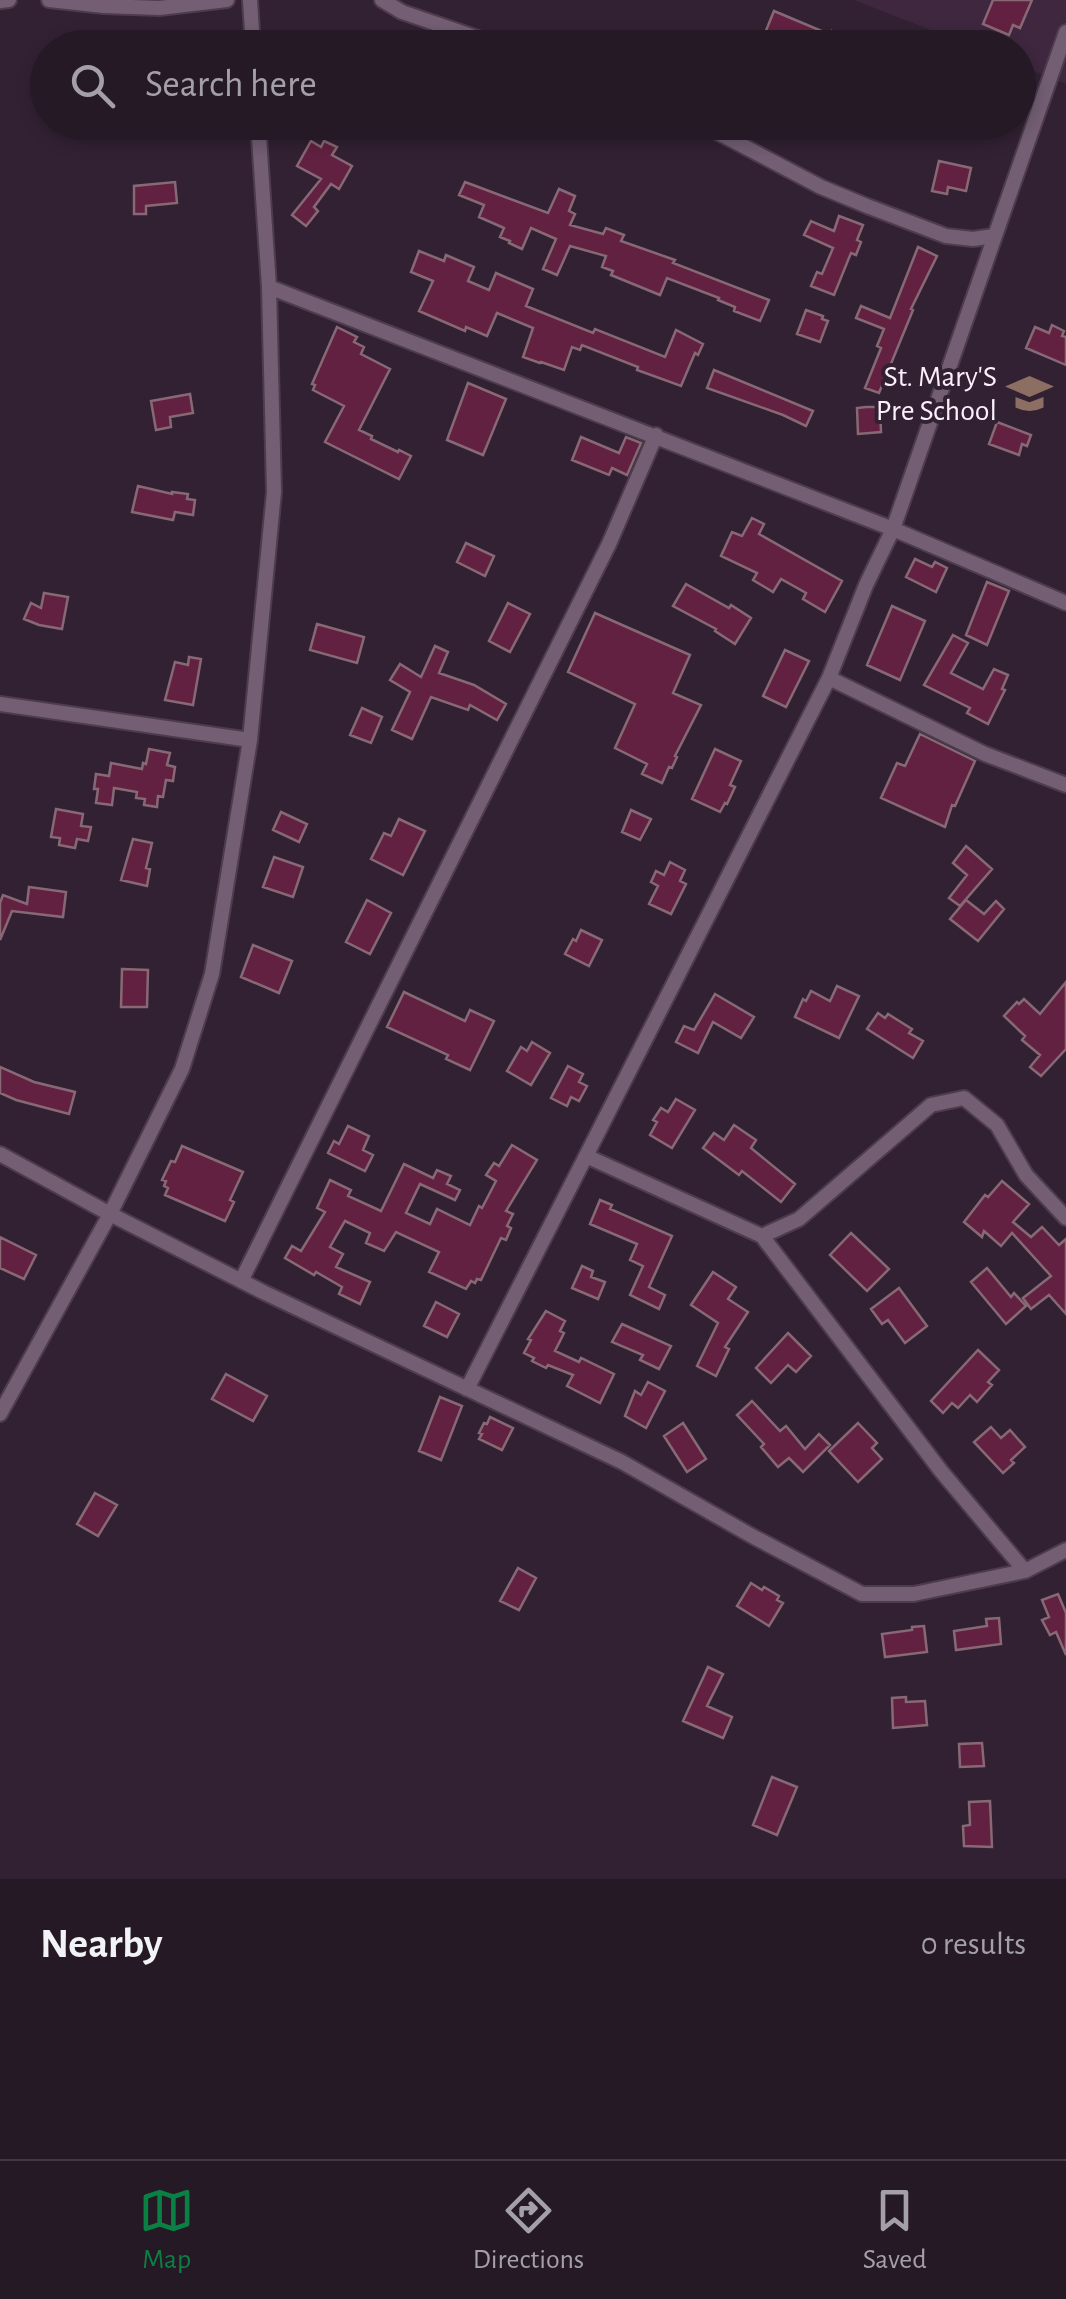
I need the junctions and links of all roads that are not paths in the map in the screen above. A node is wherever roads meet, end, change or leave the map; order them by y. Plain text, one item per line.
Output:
1 (9, 0) edge
2 (49, 0) edge
3 (227, 0) edge
4 (250, 0) edge
5 (382, 0) edge
6 (0, 2) edge
7 (252, 30) edge
8 (454, 30) edge
9 (1066, 32) edge
10 (1036, 117) edge
11 (259, 140) edge
12 (732, 140) edge
13 (1028, 140) edge
14 (994, 236) junction
15 (268, 288) junction
16 (656, 436) junction
17 (893, 529) junction
18 (1066, 603) edge
19 (829, 678) junction
20 (0, 704) edge
21 (250, 740) junction
22 (1066, 785) edge
23 (0, 1154) edge
24 (586, 1156) junction
25 (110, 1214) junction
26 (1066, 1218) edge
27 (762, 1236) junction
28 (241, 1281) junction
29 (467, 1390) junction
30 (0, 1414) edge
31 (1066, 1550) edge
32 (1026, 1570) junction

1 - 6 street
2 - 3 street
4 - 7 street
5 - 8 street
9 - 10 street
11 - 15 street
12 - 14 street
13 - 14 street
14 - 17 street
15 - 16 street
15 - 21 street
16 - 17 street
16 - 28 street
17 - 18 street
17 - 19 street
19 - 22 street
19 - 24 street
20 - 21 street
21 - 25 street
23 - 25 street
24 - 27 street
24 - 29 street
25 - 28 street
25 - 30 street
26 - 27 street
27 - 32 street
28 - 29 street
29 - 32 street
31 - 32 street

